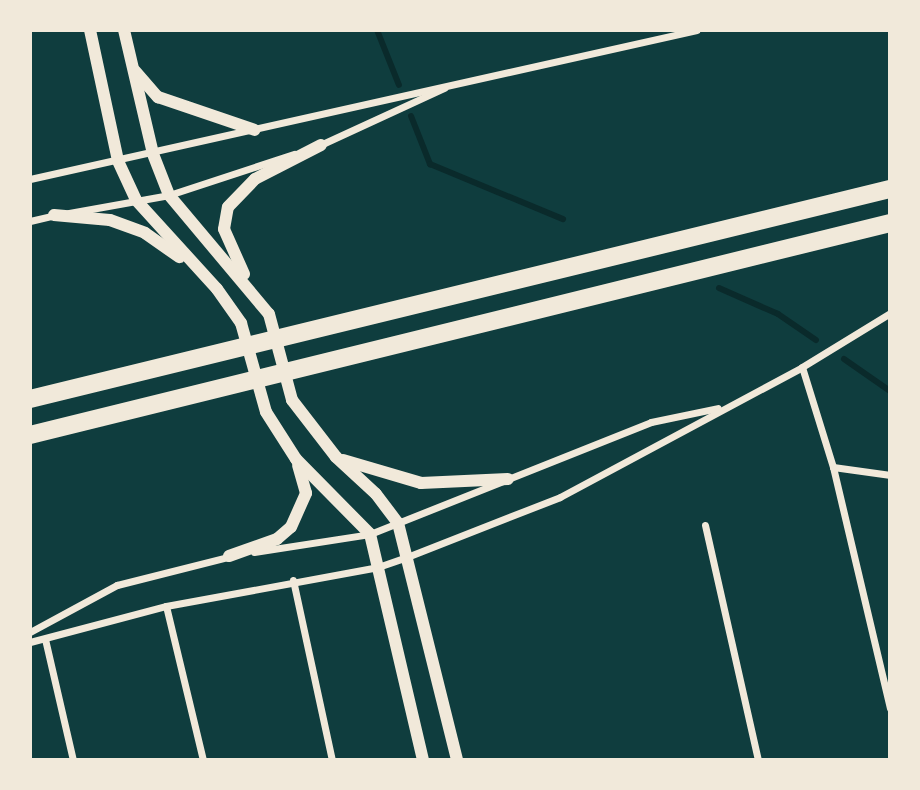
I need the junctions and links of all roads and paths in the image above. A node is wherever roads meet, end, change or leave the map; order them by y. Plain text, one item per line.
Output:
1 (90, 30) edge
2 (124, 30) edge
3 (696, 30) edge
4 (133, 68) junction
5 (458, 82) junction
6 (255, 130) junction
7 (321, 145) junction
8 (153, 154) junction
9 (118, 161) junction
10 (30, 179) edge
11 (890, 189) edge
12 (169, 195) junction
13 (136, 200) junction
14 (54, 215) junction
15 (30, 221) edge
16 (890, 223) edge
17 (217, 289) junction
18 (255, 296) junction
19 (890, 313) edge
20 (802, 367) junction
21 (30, 399) edge
22 (726, 407) junction
23 (30, 435) edge
24 (336, 457) junction
25 (296, 459) junction
26 (833, 467) junction
27 (890, 475) edge
28 (508, 479) junction
29 (398, 523) junction
30 (705, 525) dead end
31 (370, 534) junction
32 (229, 556) junction
33 (407, 557) junction
34 (378, 567) junction
35 (293, 580) junction
36 (166, 606) junction
37 (30, 632) edge
38 (46, 639) junction
39 (30, 642) edge
40 (890, 708) edge
41 (73, 760) edge
42 (203, 760) edge
43 (332, 760) edge
44 (423, 760) edge
45 (457, 760) edge
46 (758, 760) edge

1 - 9 street
2 - 4 street
3 - 5 street
4 - 6 street
4 - 8 street
5 - 6 street
5 - 7 street
6 - 8 street
7 - 12 street
7 - 18 street
8 - 9 street
8 - 12 street
9 - 10 street
9 - 13 street
11 - 21 main road
12 - 13 street
12 - 18 street
13 - 14 street
13 - 17 street
14 - 15 street
14 - 17 street
16 - 23 main road
17 - 25 street
18 - 24 street
19 - 20 street
20 - 22 street
20 - 26 street
22 - 28 street
22 - 33 street
24 - 28 street
24 - 29 street
25 - 31 street
25 - 32 street
26 - 27 street
26 - 40 street
28 - 29 street
29 - 31 street
29 - 33 street
30 - 46 street
31 - 32 street
31 - 34 street
32 - 37 street
33 - 34 street
33 - 45 street
34 - 35 street
34 - 44 street
35 - 36 street
35 - 43 street
36 - 38 street
36 - 42 street
38 - 39 street
38 - 41 street

